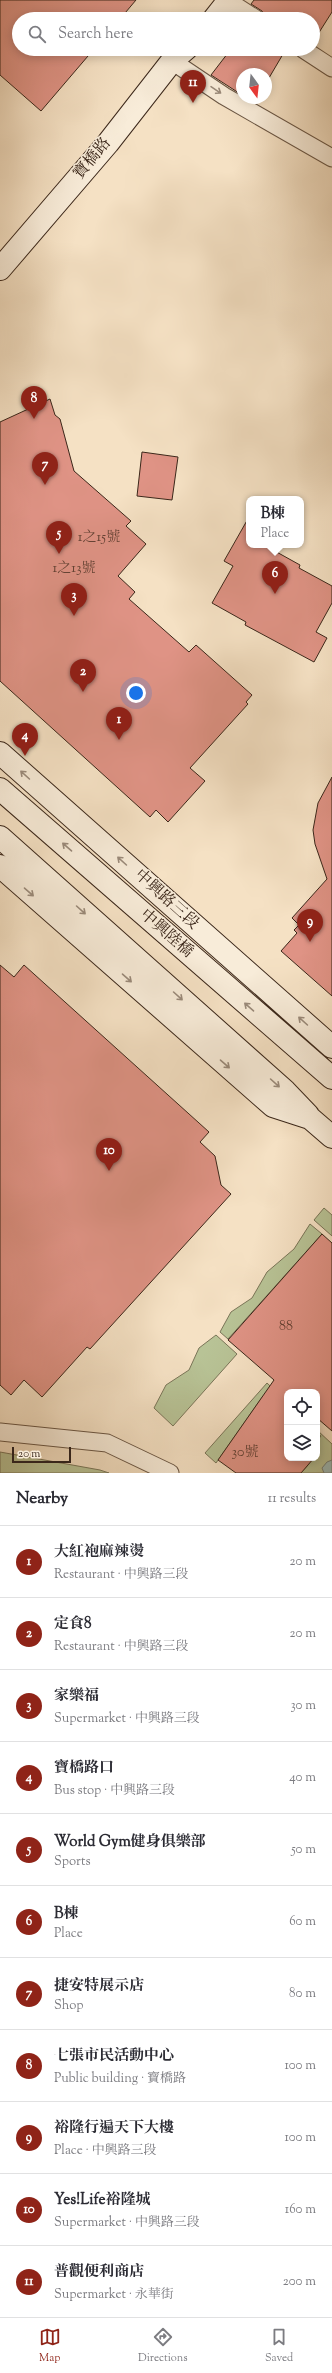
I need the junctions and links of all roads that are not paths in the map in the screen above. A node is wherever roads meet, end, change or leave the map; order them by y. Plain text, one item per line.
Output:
1 (228, 1) edge
2 (219, 12) edge
3 (245, 12) edge
4 (178, 56) edge
5 (180, 56) edge
6 (314, 56) edge
7 (332, 68) edge
8 (332, 158) edge
9 (0, 269) edge
10 (0, 753) edge
11 (0, 789) edge
12 (0, 837) edge
13 (0, 866) edge
14 (332, 1047) edge
15 (332, 1078) edge
16 (310, 1118) junction
17 (332, 1137) edge
18 (0, 1432) edge
19 (170, 1473) edge

1 - 2 street
1 - 3 street
4 - 9 street, 寶橋路
5 -> 8 street
6 - 7 street
14 -> 10 street, 中興路三段
15 -> 11 street, 中興陸橋
12 -> 16 street
13 -> 16 street
16 - 17 street
18 - 19 street

